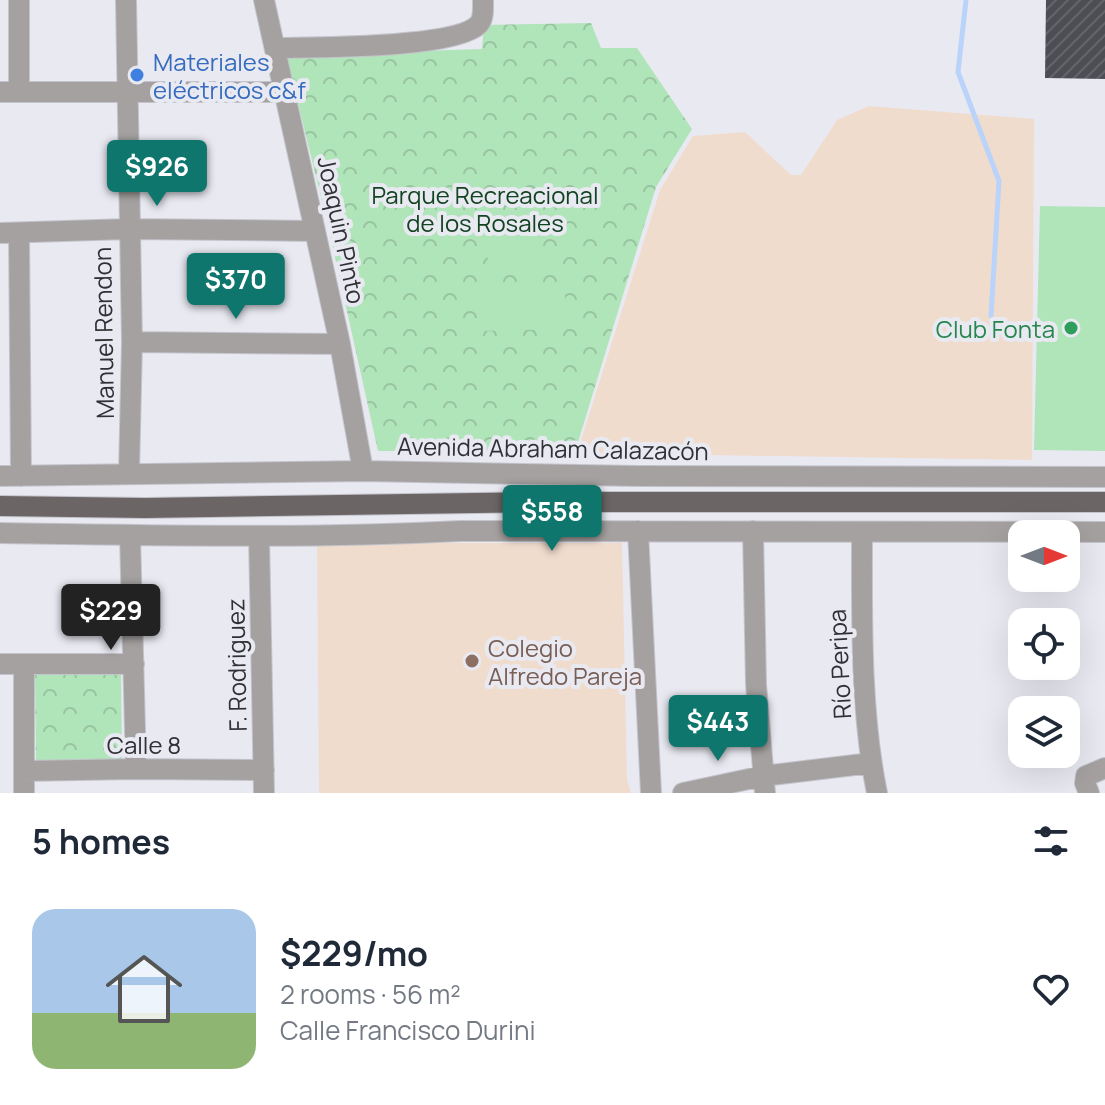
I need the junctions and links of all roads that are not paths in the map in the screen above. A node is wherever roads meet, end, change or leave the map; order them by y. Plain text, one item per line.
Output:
1 (19, 0) edge
2 (126, 0) edge
3 (264, 0) edge
4 (483, 0) edge
5 (275, 48) junction
6 (126, 91) junction
7 (10, 92) edge
8 (286, 92) junction
9 (128, 229) junction
10 (315, 231) junction
11 (10, 233) edge
12 (132, 342) junction
13 (340, 344) junction
14 (363, 471) junction
15 (129, 473) junction
16 (0, 476) edge
17 (21, 476) junction
18 (1105, 477) edge
19 (1105, 502) edge
20 (0, 506) edge
21 (638, 531) junction
22 (753, 531) junction
23 (862, 532) junction
24 (1105, 532) edge
25 (0, 533) edge
26 (130, 535) junction
27 (259, 536) junction
28 (0, 664) edge
29 (24, 664) junction
30 (134, 664) junction
31 (871, 763) junction
32 (1105, 768) edge
33 (136, 769) junction
34 (264, 770) junction
35 (24, 771) junction
36 (764, 785) edge
37 (24, 793) edge
38 (264, 793) edge
39 (651, 793) edge
40 (683, 793) edge
41 (877, 793) edge
42 (1089, 793) edge

1 - 7 street
2 - 6 street, Manuel Rendon
3 - 5 street, Joaquin Pinto
4 - 5 street
5 - 8 street, Joaquin Pinto
6 - 7 street
6 - 8 street
6 - 9 street, Manuel Rendon
8 - 10 street, Joaquin Pinto
9 - 10 street
9 - 11 street
9 - 12 street, Manuel Rendon
10 - 13 street, Joaquin Pinto
11 - 17 street
12 - 13 street
12 - 15 street, Manuel Rendon
13 - 14 street, Joaquin Pinto
14 - 15 street, Avenida Abraham Calazacón
14 - 18 street, Avenida Abraham Calazacón
15 - 17 street, Avenida Abraham Calazacón
16 - 17 street, Avenida Abraham Calazacón
19 - 20 main road
21 - 22 street
21 - 27 street
21 - 39 street
22 - 23 street
22 - 36 street
23 - 24 street
23 - 31 street, Río Peripa
25 - 26 street
26 - 27 street
26 - 30 street
27 - 34 street, F. Rodriguez
28 - 29 street
29 - 30 street
29 - 35 street
30 - 33 street
31 - 36 street
31 - 41 street, Río Peripa
32 - 42 street
33 - 34 street, Calle 8
33 - 35 street, Calle 8
34 - 38 street, F. Rodriguez
35 - 37 street
36 - 40 street

